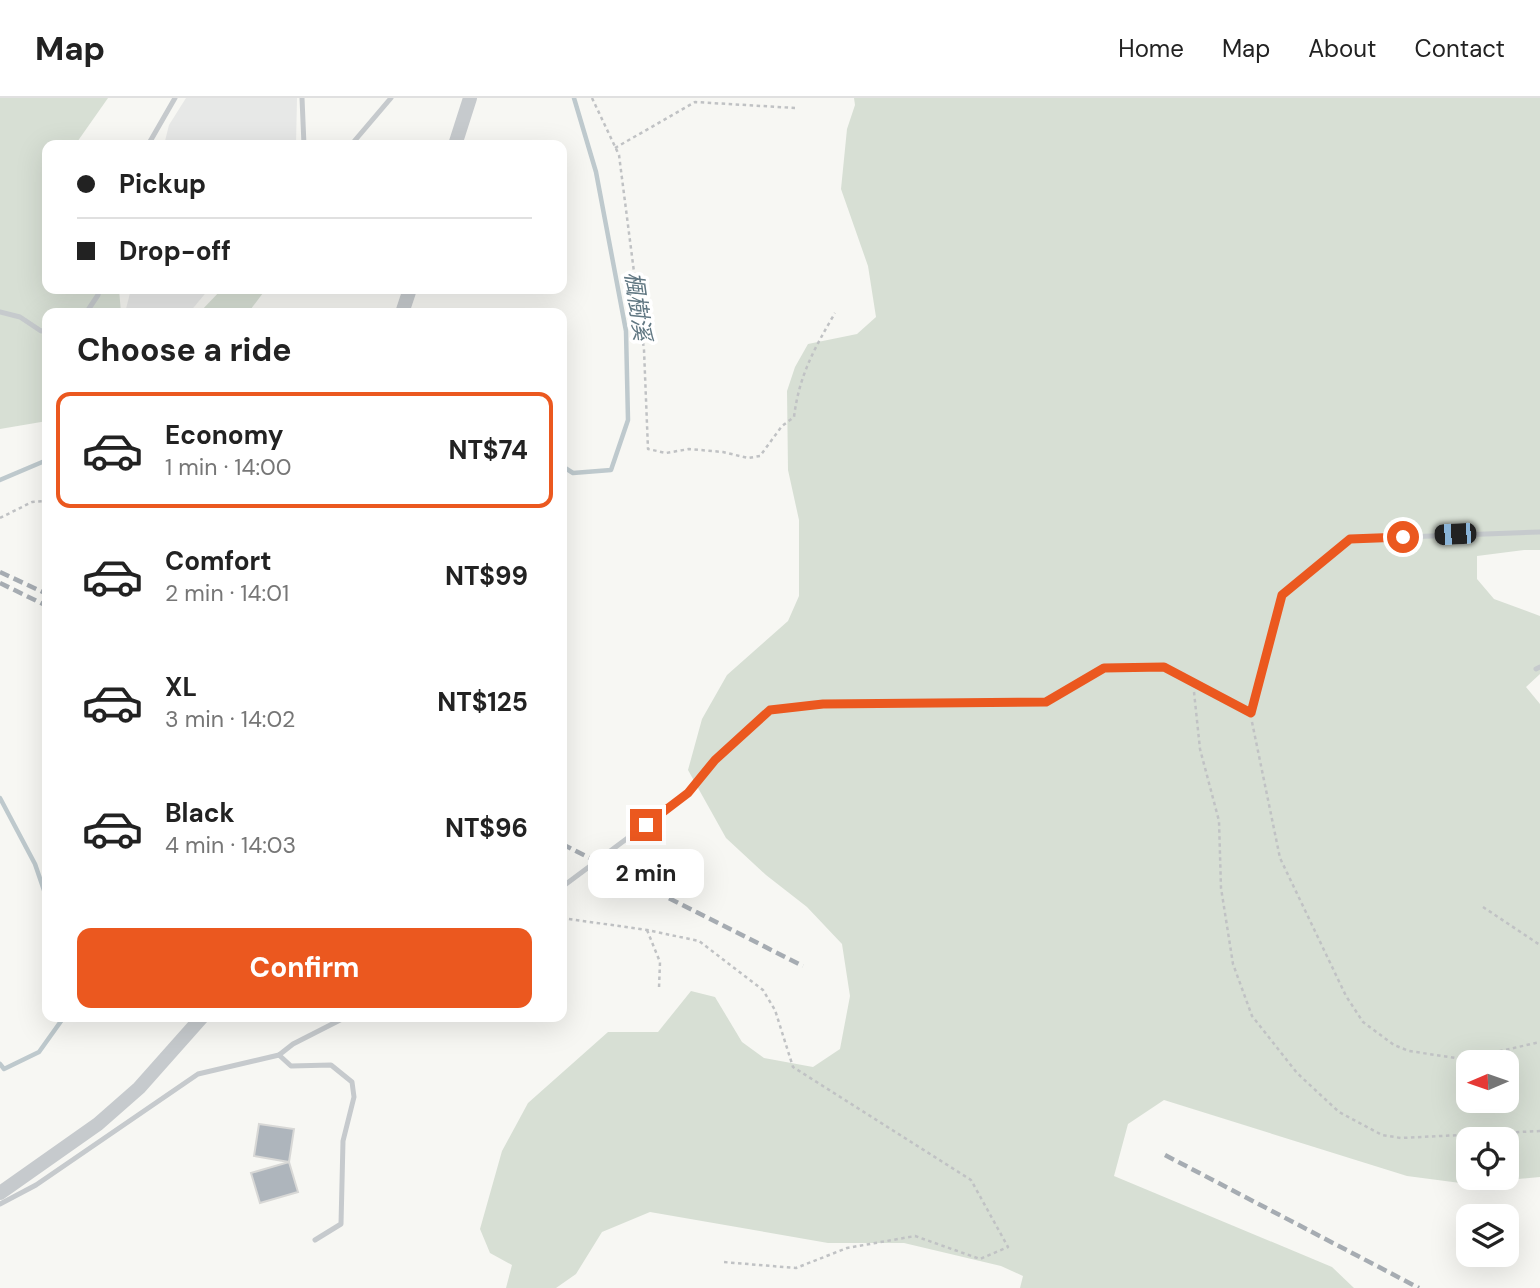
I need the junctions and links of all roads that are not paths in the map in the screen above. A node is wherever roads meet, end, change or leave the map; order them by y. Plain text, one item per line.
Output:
1 (175, 98) edge
2 (302, 98) edge
3 (391, 98) edge
4 (470, 98) edge
5 (151, 140) edge
6 (304, 140) edge
7 (355, 140) edge
8 (457, 140) edge
9 (0, 313) edge
10 (42, 331) edge
11 (1540, 532) edge
12 (567, 883) edge
13 (197, 1022) edge
14 (337, 1022) edge
15 (279, 1055) junction
16 (0, 1193) edge
17 (0, 1204) edge
18 (315, 1240) dead end

1 - 5 lane
2 - 6 lane
3 - 7 lane
4 - 8 street
9 - 10 lane
11 - 12 lane, bridge
13 - 16 street
14 - 15 lane
15 - 17 lane
15 - 18 lane

